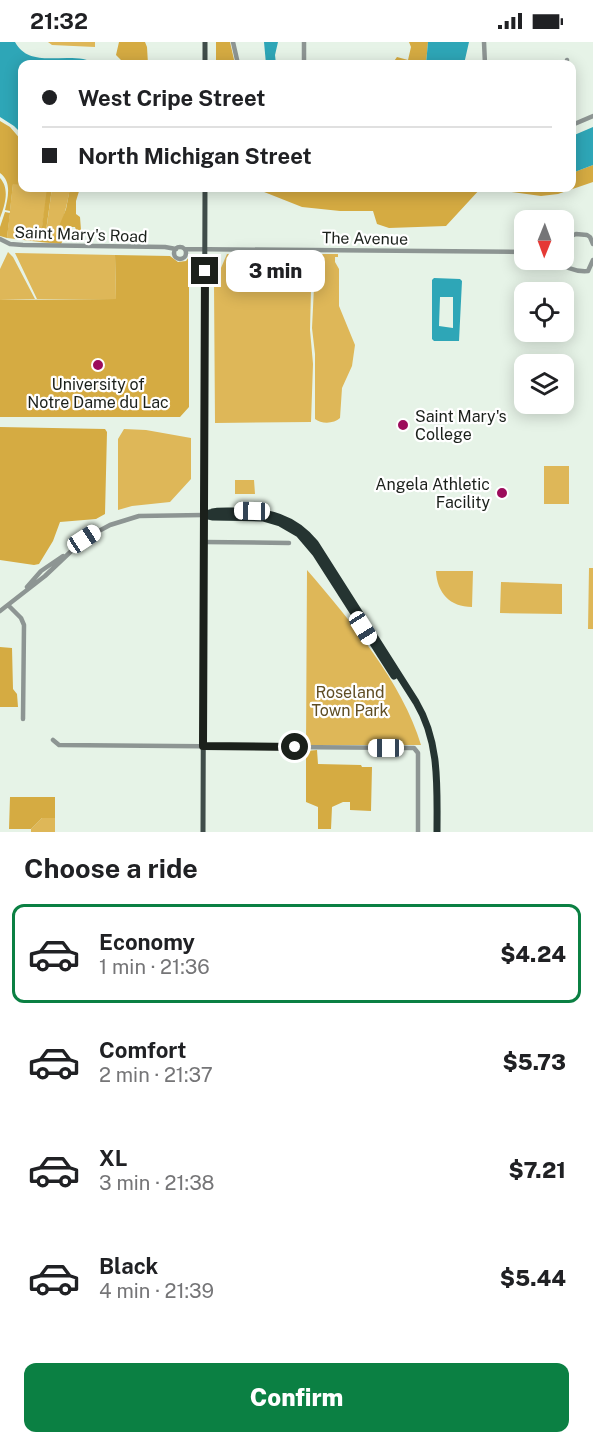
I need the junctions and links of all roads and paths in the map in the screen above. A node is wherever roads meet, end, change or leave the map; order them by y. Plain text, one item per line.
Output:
1 (205, 42) edge
2 (233, 42) edge
3 (304, 42) edge
4 (484, 42) edge
5 (205, 60) edge
6 (237, 60) edge
7 (304, 60) edge
8 (485, 60) edge
9 (593, 116) edge
10 (576, 122) edge
11 (205, 192) edge
12 (574, 236) edge
13 (0, 239) edge
14 (593, 244) edge
15 (205, 248) junction
16 (173, 249) junction
17 (185, 249) junction
18 (514, 252) edge
19 (593, 260) edge
20 (574, 269) edge
21 (204, 515) junction
22 (204, 542) junction
23 (289, 543) dead end
24 (8, 604) junction
25 (0, 611) edge
26 (23, 719) dead end
27 (53, 740) dead end
28 (203, 746) junction
29 (203, 832) edge
30 (418, 832) edge
31 (434, 832) edge

1 - 5 main road
2 - 6 street
3 - 7 street
4 - 8 street
9 - 10 street
11 - 15 main road
12 - 14 street
13 - 16 street, Saint Mary's Road
15 - 17 street, Saint Mary's Road
15 - 18 street, The Avenue
15 - 21 main road
16 - 17 street, Saint Mary's Road
16 - 17 street, Saint Mary's Road
19 - 20 street
21 - 22 main road
21 - 24 street
21 - 31 highway
22 - 23 street
22 - 28 main road
24 - 25 street
24 - 26 street
27 - 28 street
28 - 29 main road
28 - 30 street

